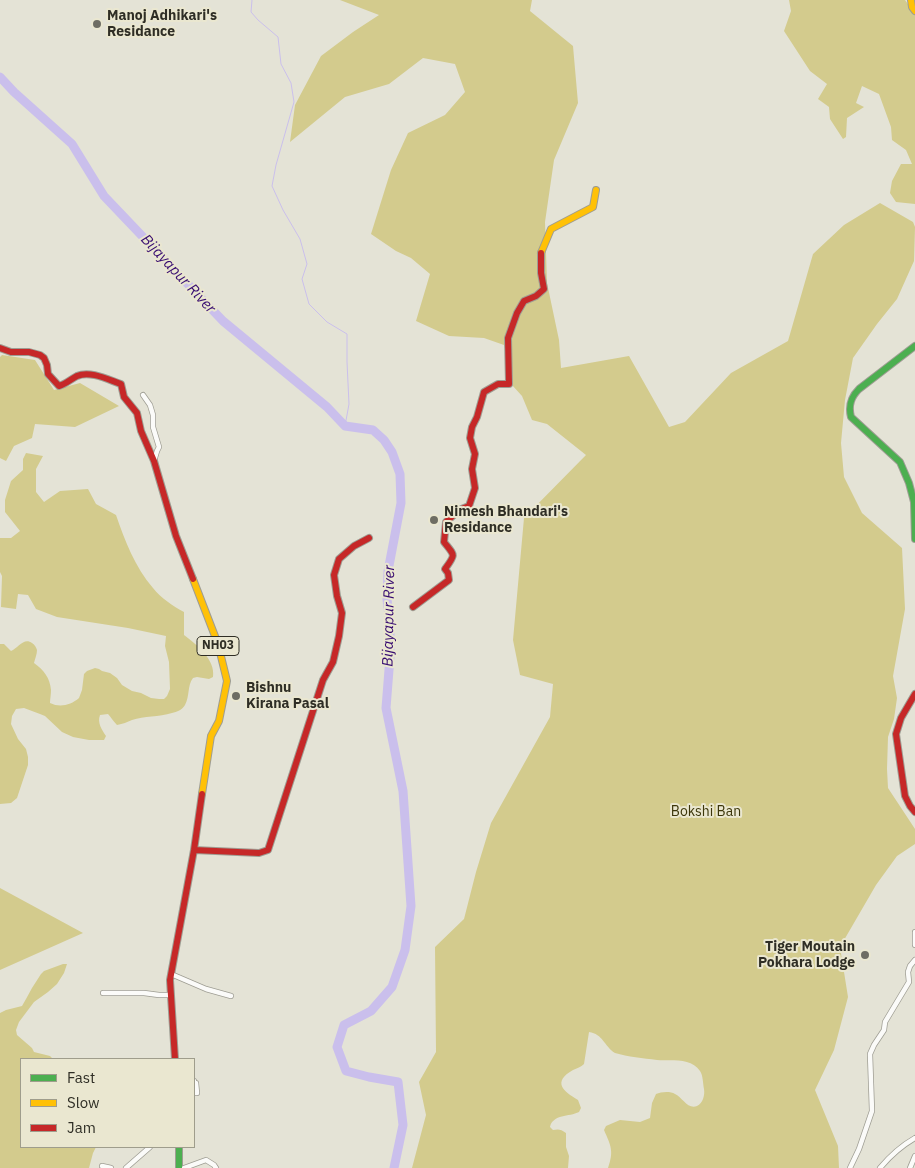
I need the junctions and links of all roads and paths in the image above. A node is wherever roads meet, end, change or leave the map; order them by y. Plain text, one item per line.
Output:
1 (911, 0) edge
2 (915, 11) edge
3 (596, 190) dead end
4 (915, 346) edge
5 (2, 350) edge
6 (144, 395) dead end
7 (154, 461) junction
8 (368, 538) dead end
9 (915, 539) edge
10 (413, 607) dead end
11 (915, 694) edge
12 (915, 812) edge
13 (194, 850) junction
14 (915, 932) edge
15 (915, 945) edge
16 (915, 960) edge
17 (171, 974) junction
18 (103, 993) dead end
19 (170, 995) junction
20 (231, 996) dead end
21 (175, 1058) edge
22 (915, 1138) edge
23 (149, 1148) edge
24 (179, 1148) edge
25 (915, 1156) edge
26 (102, 1166) dead end
27 (111, 1168) edge
28 (126, 1168) edge
29 (179, 1168) edge
30 (184, 1168) edge
31 (216, 1168) edge
32 (850, 1168) edge
33 (880, 1168) edge
34 (910, 1168) edge

1 - 2 main road
3 - 10 main road
4 - 9 main road
5 - 7 main road, NH03
6 - 7 street
7 - 13 main road, NH03
8 - 13 main road
11 - 12 main road
13 - 17 main road, NH03
14 - 15 street
16 - 32 street
17 - 19 main road, NH03
17 - 20 street
18 - 19 street
19 - 21 main road, NH03
22 - 33 street
23 - 28 street
24 - 29 main road
25 - 34 street
26 - 27 street
30 - 31 street

